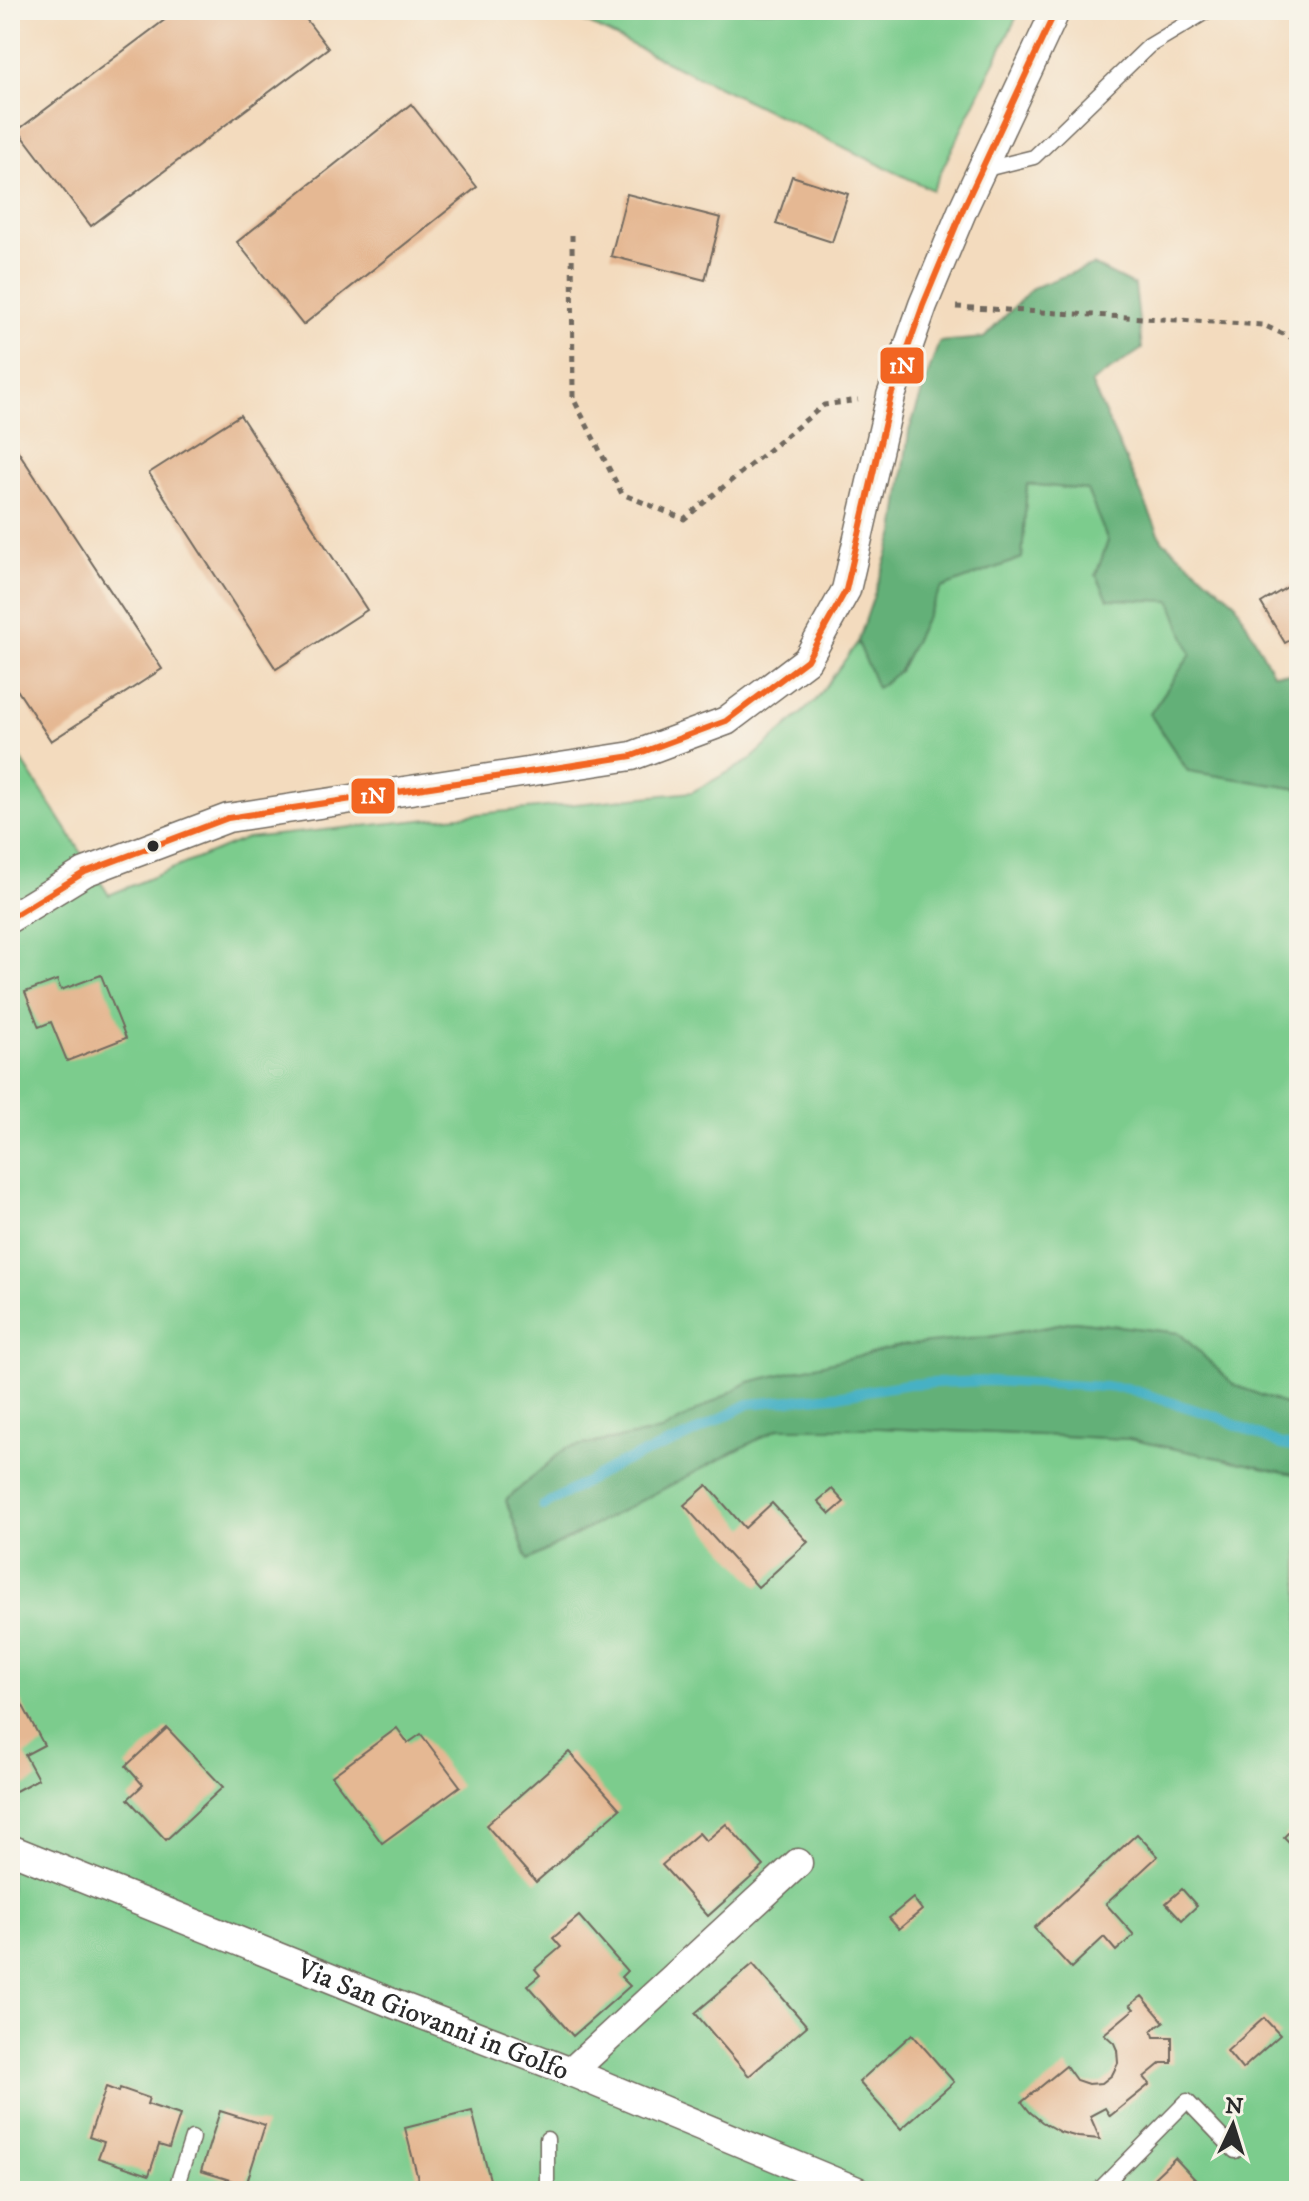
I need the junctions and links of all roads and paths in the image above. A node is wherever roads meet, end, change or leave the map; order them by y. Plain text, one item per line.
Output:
1 (1056, 10) edge
2 (1209, 10) edge
3 (982, 170) junction
4 (572, 235) dead end
5 (923, 305) junction
6 (1299, 341) edge
7 (891, 396) junction
8 (10, 918) edge
9 (10, 1849) edge
10 (798, 1863) dead end
11 (571, 2072) junction
12 (192, 2138) dead end
13 (547, 2139) dead end
14 (1235, 2151) dead end
15 (175, 2191) edge
16 (547, 2191) edge
17 (857, 2191) edge
18 (1098, 2191) edge

1 - 3 street
2 - 3 lane
3 - 5 street
4 - 7 path
5 - 6 path
5 - 7 street
7 - 8 street
9 - 11 street, Via San Giovanni in Golfo
10 - 11 street
11 - 17 street, Via San Giovanni in Golfo
12 - 15 lane
13 - 16 lane
14 - 18 lane

